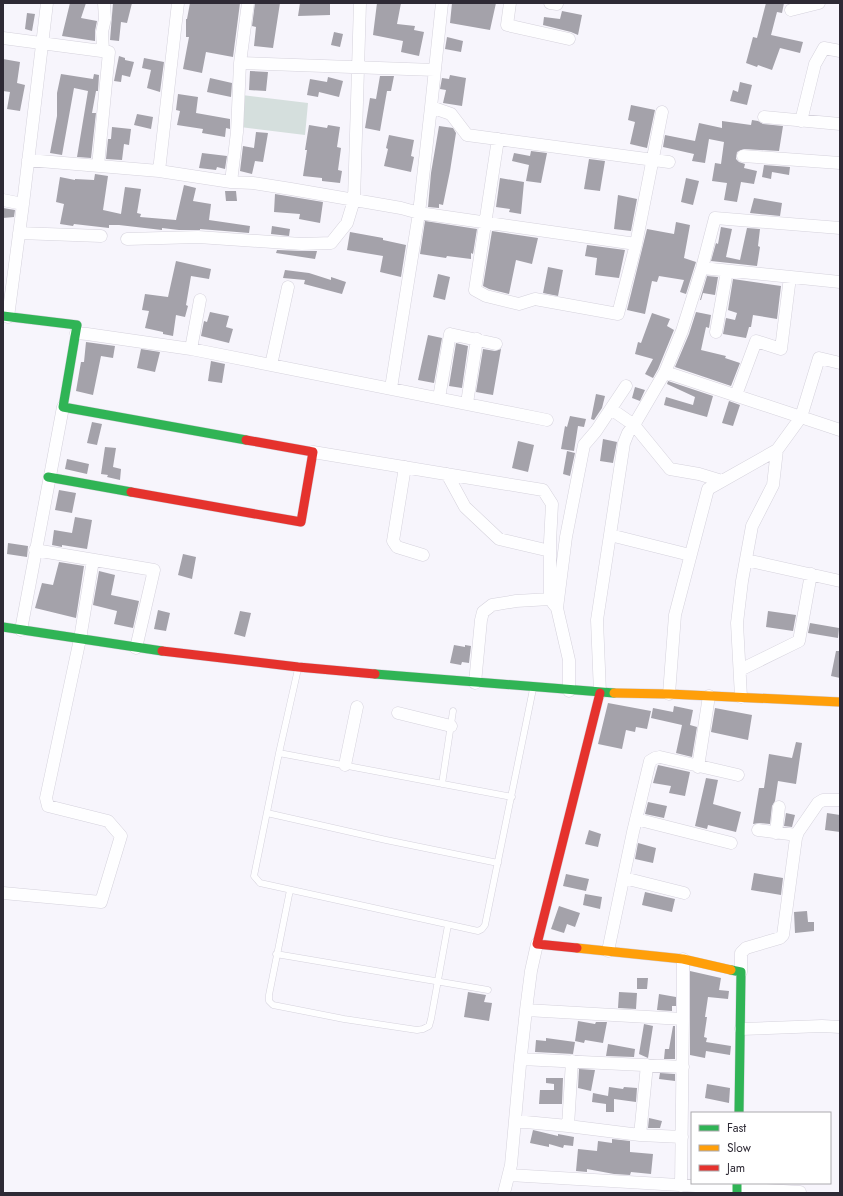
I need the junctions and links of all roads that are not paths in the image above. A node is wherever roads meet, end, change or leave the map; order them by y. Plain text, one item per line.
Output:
1 (47, 3) edge
2 (104, 3) edge
3 (178, 3) edge
4 (248, 3) edge
5 (360, 3) edge
6 (442, 3) edge
7 (510, 3) edge
8 (819, 3) edge
9 (791, 10) dead end
10 (3, 38) edge
11 (569, 39) dead end
12 (42, 42) junction
13 (103, 51) junction
14 (840, 51) edge
15 (240, 63) junction
16 (358, 68) junction
17 (435, 70) junction
18 (431, 107) junction
19 (662, 112) dead end
20 (764, 117) dead end
21 (801, 121) junction
22 (840, 124) edge
23 (498, 139) junction
24 (743, 156) dead end
25 (28, 160) junction
26 (653, 160) junction
27 (670, 162) dead end
28 (840, 163) edge
29 (98, 166) junction
30 (159, 171) junction
31 (231, 182) junction
32 (3, 200) edge
33 (354, 200) junction
34 (23, 204) junction
35 (419, 213) junction
36 (486, 223) junction
37 (840, 228) edge
38 (19, 233) junction
39 (101, 236) dead end
40 (127, 239) dead end
41 (636, 244) junction
42 (702, 268) junction
43 (727, 271) junction
44 (790, 277) junction
45 (840, 282) edge
46 (288, 287) dead end
47 (200, 300) dead end
48 (5, 316) edge
49 (716, 332) dead end
50 (76, 333) junction
51 (477, 339) junction
52 (496, 344) dead end
53 (191, 349) junction
54 (840, 363) edge
55 (271, 365) junction
56 (665, 372) junction
57 (626, 386) dead end
58 (391, 388) junction
59 (736, 395) junction
60 (439, 398) junction
61 (467, 403) junction
62 (62, 407) junction
63 (611, 409) junction
64 (801, 417) junction
65 (547, 420) dead end
66 (634, 425) junction
67 (840, 430) edge
68 (777, 450) junction
69 (313, 452) junction
70 (405, 467) junction
71 (446, 474) junction
72 (48, 477) junction
73 (722, 481) junction
74 (610, 536) junction
75 (35, 550) junction
76 (550, 551) junction
77 (423, 555) dead end
78 (690, 555) junction
79 (93, 560) junction
80 (746, 560) junction
81 (811, 574) junction
82 (840, 581) edge
83 (553, 603) junction
84 (3, 627) edge
85 (21, 630) junction
86 (80, 639) junction
87 (136, 648) junction
88 (298, 667) junction
89 (740, 670) junction
90 (475, 683) junction
91 (534, 688) junction
92 (569, 691) junction
93 (600, 692) junction
94 (669, 694) junction
95 (709, 696) junction
96 (741, 696) junction
97 (840, 702) edge
98 (357, 707) dead end
99 (453, 711) dead end
100 (398, 713) dead end
101 (451, 726) junction
102 (279, 753) junction
103 (345, 765) junction
104 (698, 767) junction
105 (738, 775) dead end
106 (442, 784) junction
107 (512, 796) junction
108 (840, 800) edge
109 (779, 807) dead end
110 (267, 813) junction
111 (636, 819) junction
112 (758, 830) dead end
113 (776, 833) junction
114 (797, 835) junction
115 (731, 843) dead end
116 (498, 863) junction
117 (624, 878) junction
118 (290, 890) junction
119 (3, 893) edge
120 (684, 893) dead end
121 (448, 925) junction
122 (537, 944) junction
123 (608, 952) junction
124 (276, 954) junction
125 (683, 960) junction
126 (741, 972) junction
127 (438, 980) junction
128 (488, 990) dead end
129 (526, 1010) junction
130 (683, 1019) junction
131 (840, 1028) edge
132 (741, 1029) junction
133 (521, 1059) junction
134 (572, 1061) junction
135 (646, 1066) junction
136 (683, 1067) junction
137 (739, 1112) edge
138 (515, 1121) junction
139 (568, 1126) junction
140 (640, 1135) junction
141 (682, 1137) junction
142 (509, 1175) junction
143 (681, 1186) junction
144 (642, 1188) edge
145 (737, 1188) edge
146 (504, 1193) edge
147 (803, 1193) edge

1 - 12 street
2 - 13 street
3 - 30 street
4 - 15 street
5 - 16 street
6 - 17 street
7 - 11 street
8 - 9 street
10 - 12 street
12 - 13 street
12 - 25 street
13 - 29 street
14 - 21 street
15 - 16 street
15 - 31 street
16 - 17 street
16 - 33 street
17 - 18 street
18 - 23 street
18 - 35 street
19 - 26 street
20 - 21 street
21 - 22 street
23 - 26 street
23 - 36 street
24 - 28 street
25 - 29 street
25 - 34 street
26 - 27 street
26 - 41 street
29 - 30 street
30 - 31 street
31 - 33 street
32 - 34 street
33 - 35 street
33 - 40 street
34 - 38 street
35 - 36 street
35 - 58 street
36 - 41 street
36 - 41 street
37 - 42 street
38 - 39 street
38 - 48 street
42 - 43 street
42 - 56 street
43 - 44 street
43 - 49 street
44 - 45 street
44 - 59 street
46 - 55 street
47 - 53 street
48 - 50 street
50 - 53 street
50 - 62 street
51 - 52 street
51 - 60 street
51 - 61 street
53 - 55 street
54 - 64 street
55 - 58 street
56 - 59 street
56 - 66 street
57 - 63 street
58 - 60 street
59 - 64 street
60 - 61 street
61 - 65 street
62 - 69 street
62 - 72 street
63 - 66 street
63 - 83 street
64 - 67 street
64 - 68 street
66 - 73 street
66 - 74 street
68 - 73 street
68 - 80 street
69 - 70 street
69 - 72 street
70 - 71 street
70 - 77 street
71 - 76 street
71 - 76 street
72 - 75 street
73 - 78 street
74 - 78 street
74 - 93 street
75 - 79 street
75 - 85 street
76 - 83 street
78 - 94 street
79 - 86 street
79 - 87 street
80 - 81 street
80 - 89 street
81 - 82 street
81 - 89 street
83 - 90 street
83 - 92 street
84 - 85 street
85 - 86 street
86 - 87 street
86 - 119 street
87 - 88 street
88 - 90 street
88 - 102 lane
89 - 96 street
90 - 91 street
91 - 92 street
91 - 107 lane
92 - 93 street
93 - 94 street
93 - 122 street
94 - 95 street
95 - 96 street
95 - 104 street
96 - 97 street
98 - 103 street
99 - 101 lane
100 - 101 street
101 - 106 lane
102 - 103 lane
102 - 110 lane
103 - 106 lane
104 - 105 street
104 - 111 street
106 - 107 lane
107 - 116 lane
108 - 114 street
109 - 113 street
110 - 116 lane
110 - 118 lane
111 - 115 street
111 - 117 street
112 - 113 street
113 - 114 street
114 - 126 street
116 - 121 lane
117 - 120 street
117 - 123 street
118 - 121 lane
118 - 124 lane
121 - 127 lane
122 - 123 street
122 - 129 street
123 - 125 street
124 - 127 lane
124 - 127 lane
125 - 126 street
125 - 130 street
126 - 132 street
127 - 128 lane
129 - 130 street
129 - 133 street
130 - 136 street
131 - 132 street
132 - 137 street
133 - 134 street
133 - 138 street
134 - 135 street
134 - 139 street
135 - 136 street
135 - 140 street
136 - 141 street
138 - 139 street
138 - 142 street
139 - 140 street
140 - 141 street
141 - 143 street
142 - 144 street
142 - 146 street
143 - 144 street
143 - 145 street
145 - 147 street

